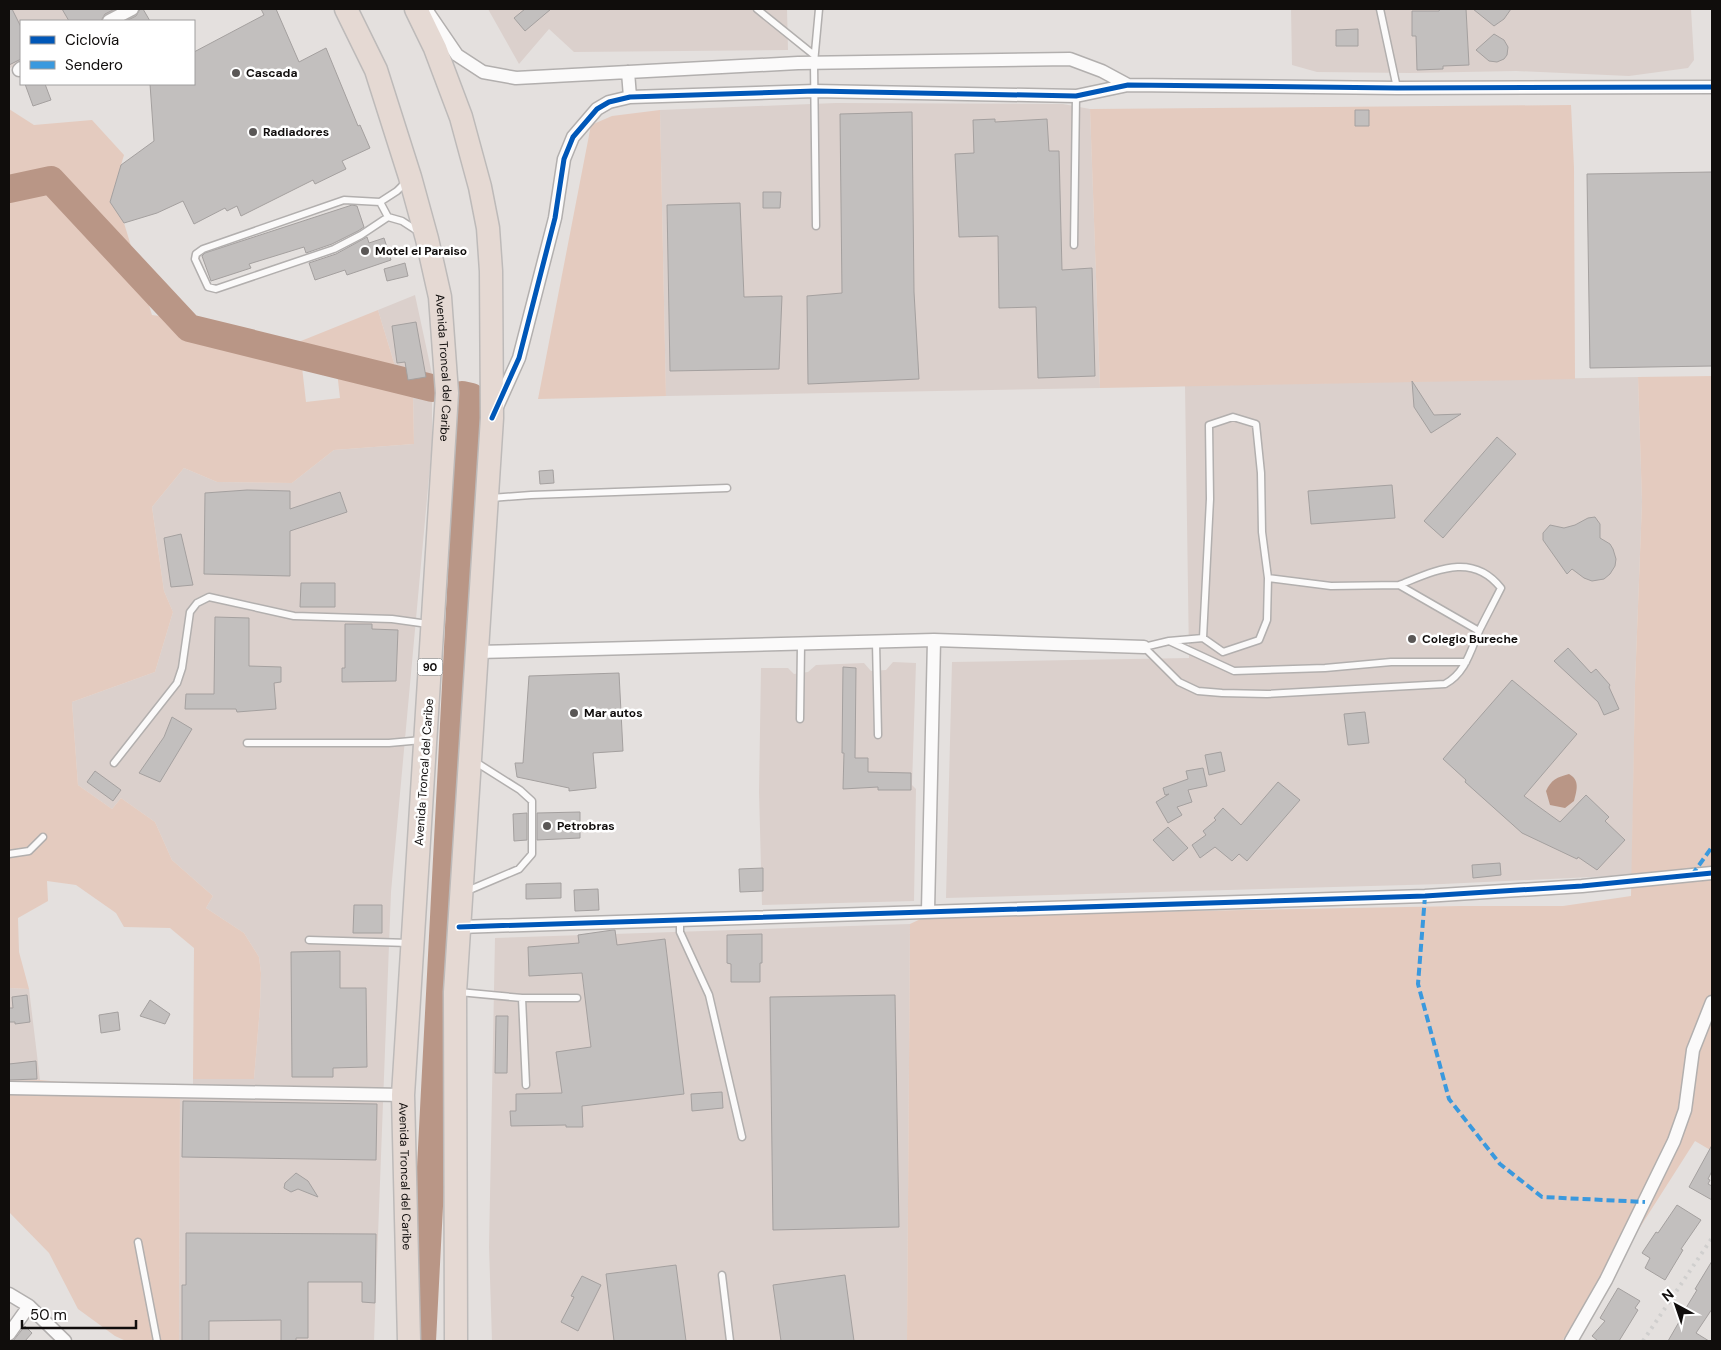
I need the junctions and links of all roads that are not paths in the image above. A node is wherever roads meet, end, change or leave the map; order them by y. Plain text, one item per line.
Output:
1 (132, 9) edge
2 (346, 9) edge
3 (416, 9) edge
4 (425, 9) edge
5 (757, 9) edge
6 (819, 9) edge
7 (1380, 9) edge
8 (111, 20) edge
9 (814, 59) junction
10 (628, 72) junction
11 (1128, 85) junction
12 (1712, 87) edge
13 (1397, 88) junction
14 (815, 91) junction
15 (1076, 96) junction
16 (630, 97) junction
17 (410, 177) junction
18 (380, 202) junction
19 (388, 217) junction
20 (816, 226) dead end
21 (427, 239) junction
22 (1074, 245) dead end
23 (492, 418) junction
24 (727, 488) dead end
25 (487, 498) junction
26 (1268, 578) junction
27 (1399, 585) junction
28 (433, 624) junction
29 (1480, 631) junction
30 (1203, 638) junction
31 (934, 640) junction
32 (1169, 641) junction
33 (876, 642) junction
34 (801, 644) junction
35 (1144, 647) junction
36 (477, 652) junction
37 (1466, 662) junction
38 (800, 719) dead end
39 (878, 736) dead end
40 (426, 740) junction
41 (247, 743) dead end
42 (470, 759) junction
43 (114, 763) dead end
44 (43, 837) dead end
45 (9, 854) edge
46 (1712, 873) edge
47 (461, 894) junction
48 (928, 911) junction
49 (680, 919) junction
50 (459, 927) junction
51 (309, 940) dead end
52 (413, 943) junction
53 (455, 992) junction
54 (522, 998) junction
55 (577, 998) dead end
56 (1712, 1002) edge
57 (526, 1085) dead end
58 (9, 1088) edge
59 (403, 1095) junction
60 (742, 1137) dead end
61 (138, 1242) dead end
62 (722, 1275) dead end
63 (9, 1294) edge
64 (29, 1306) junction
65 (459, 1329) edge
66 (9, 1334) edge
67 (65, 1341) edge
68 (156, 1341) edge
69 (409, 1341) edge
70 (730, 1341) edge
71 (1571, 1341) edge

1 - 8 street
2 - 17 highway, Avenida Troncal del Caribe / 90
3 - 23 highway
4 - 10 street
5 - 9 lane
6 - 9 lane
7 - 13 lane
9 - 10 street
9 - 11 street
9 - 14 lane
10 - 16 street
11 - 13 street
11 - 15 street
12 - 13 street
14 - 15 street
14 - 16 street
14 - 20 lane
15 - 22 lane
16 - 23 street
17 - 18 lane
17 - 21 highway, Avenida Troncal del Caribe / 90
18 - 19 lane
18 - 19 lane
19 - 21 lane
21 - 28 highway, Avenida Troncal del Caribe / 90
23 - 25 highway
24 - 25 lane
25 - 36 highway
26 - 27 lane
26 - 30 lane
26 - 30 lane
27 - 29 lane
27 - 29 lane
28 - 40 highway, Avenida Troncal del Caribe / 90
28 - 43 lane
29 - 37 lane
30 - 32 lane
31 - 33 street
31 - 35 street
31 - 48 street
32 - 35 lane
32 - 37 lane
33 - 34 street
33 - 39 lane
34 - 36 street
34 - 38 lane
35 - 37 lane
36 - 42 highway
40 - 41 lane
40 - 52 highway, Avenida Troncal del Caribe / 90
42 - 47 highway
42 - 47 lane
44 - 45 lane
46 - 48 street
47 - 50 highway
48 - 49 street
49 - 50 street
49 - 60 lane
50 - 53 highway
51 - 52 lane
52 - 59 highway, Avenida Troncal del Caribe / 90
53 - 54 lane
53 - 65 highway
54 - 55 lane
54 - 57 lane
56 - 71 street
58 - 59 street
59 - 69 highway, Avenida Troncal del Caribe / 90
61 - 68 lane
62 - 70 lane
63 - 64 street
64 - 66 street
64 - 67 street

